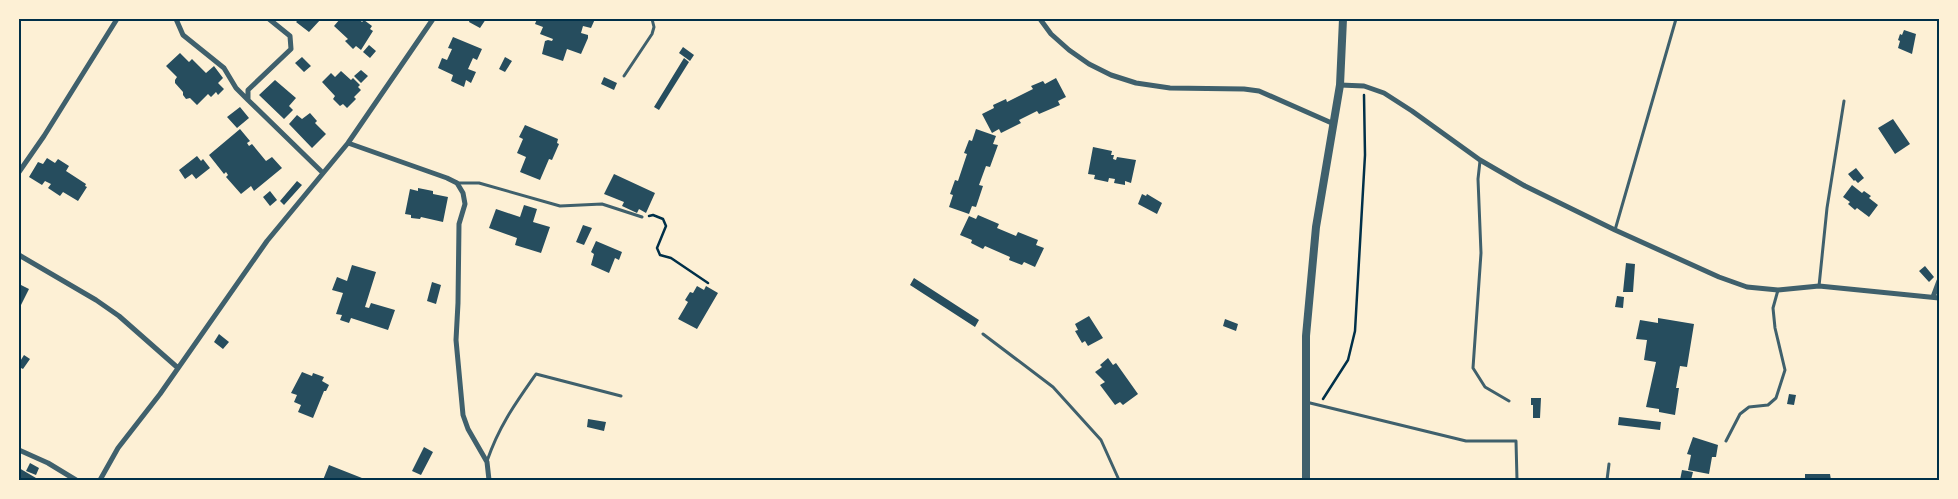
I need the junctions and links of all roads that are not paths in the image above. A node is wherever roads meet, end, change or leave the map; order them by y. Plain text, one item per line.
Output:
1 (117, 19) edge
2 (176, 19) edge
3 (269, 19) edge
4 (433, 19) edge
5 (652, 19) edge
6 (1040, 19) edge
7 (1343, 19) edge
8 (1676, 19) edge
9 (624, 76) dead end
10 (1340, 85) junction
11 (248, 100) junction
12 (1844, 101) dead end
13 (1334, 124) junction
14 (348, 143) junction
15 (1480, 160) junction
16 (19, 172) edge
17 (323, 173) junction
18 (457, 183) junction
19 (642, 217) road end
20 (1614, 230) junction
21 (19, 255) edge
22 (1939, 281) edge
23 (1819, 286) junction
24 (1778, 290) junction
25 (1936, 297) edge
26 (983, 334) dead end
27 (178, 368) junction
28 (621, 396) dead end
29 (1510, 401) dead end
30 (1305, 402) junction
31 (1726, 441) dead end
32 (19, 450) edge
33 (487, 462) junction
34 (1609, 464) dead end
35 (76, 480) edge
36 (100, 480) edge
37 (489, 480) edge
38 (1119, 480) edge
39 (1306, 480) edge
40 (1517, 480) edge
41 (1607, 480) edge

1 - 16 street
2 - 11 street
3 - 11 street
4 - 14 street
5 - 9 lane
6 - 13 street
7 - 10 street
8 - 20 lane
10 - 13 street
10 - 15 street
11 - 17 street
12 - 23 lane
13 - 30 street
14 - 17 street
14 - 18 street
15 - 20 street
15 - 29 lane
17 - 27 street
18 - 19 lane
18 - 33 street
20 - 24 street
21 - 27 street
22 - 25 street
23 - 24 street
23 - 25 street
24 - 31 lane
26 - 38 lane
27 - 36 street
28 - 33 lane
30 - 39 street
30 - 40 lane
32 - 35 street
33 - 37 street
34 - 41 lane

